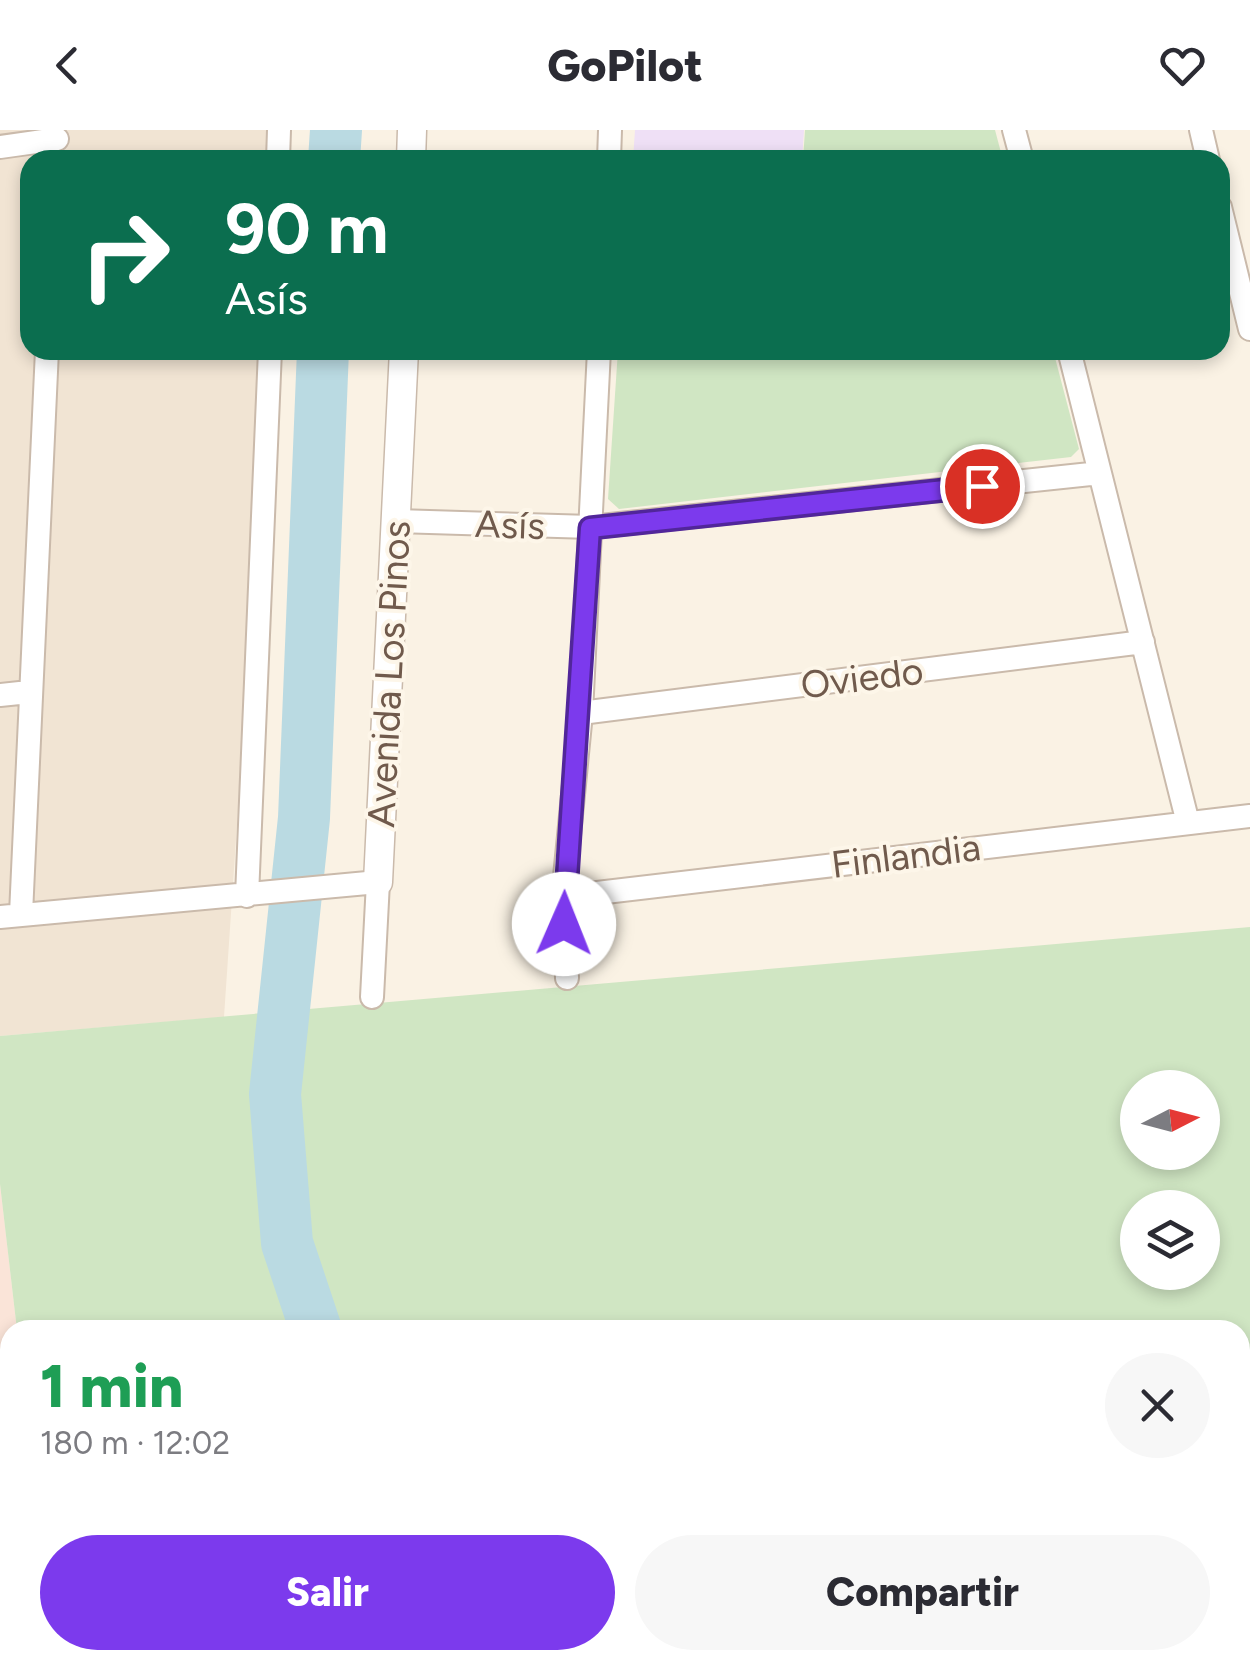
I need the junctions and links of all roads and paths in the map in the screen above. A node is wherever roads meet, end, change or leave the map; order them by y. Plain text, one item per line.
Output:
1 (57, 143) edge
2 (0, 147) edge
3 (1230, 248) edge
4 (1250, 329) edge
5 (46, 360) edge
6 (270, 360) edge
7 (404, 360) edge
8 (598, 360) edge
9 (1072, 360) edge
10 (1100, 473) junction
11 (398, 521) junction
12 (590, 528) junction
13 (1143, 642) junction
14 (29, 692) junction
15 (0, 695) edge
16 (581, 713) junction
17 (1250, 816) edge
18 (1188, 822) junction
19 (378, 882) junction
20 (258, 895) junction
21 (562, 897) junction
22 (10, 916) edge
23 (567, 978) dead end
24 (372, 997) dead end

1 - 2 street
3 - 4 street
5 - 14 street
6 - 20 street
7 - 11 street, Avenida Los Pinos
8 - 12 street
9 - 10 street
10 - 12 street, Asís
10 - 13 street
11 - 12 street, Asís
11 - 19 street, Avenida Los Pinos
12 - 16 street
13 - 16 street, Oviedo
13 - 18 street
14 - 15 street
14 - 22 street
16 - 21 street
17 - 18 street, Finlandia
18 - 21 street, Finlandia
19 - 20 street
19 - 24 street, Avenida Los Pinos
20 - 22 street
21 - 23 street

